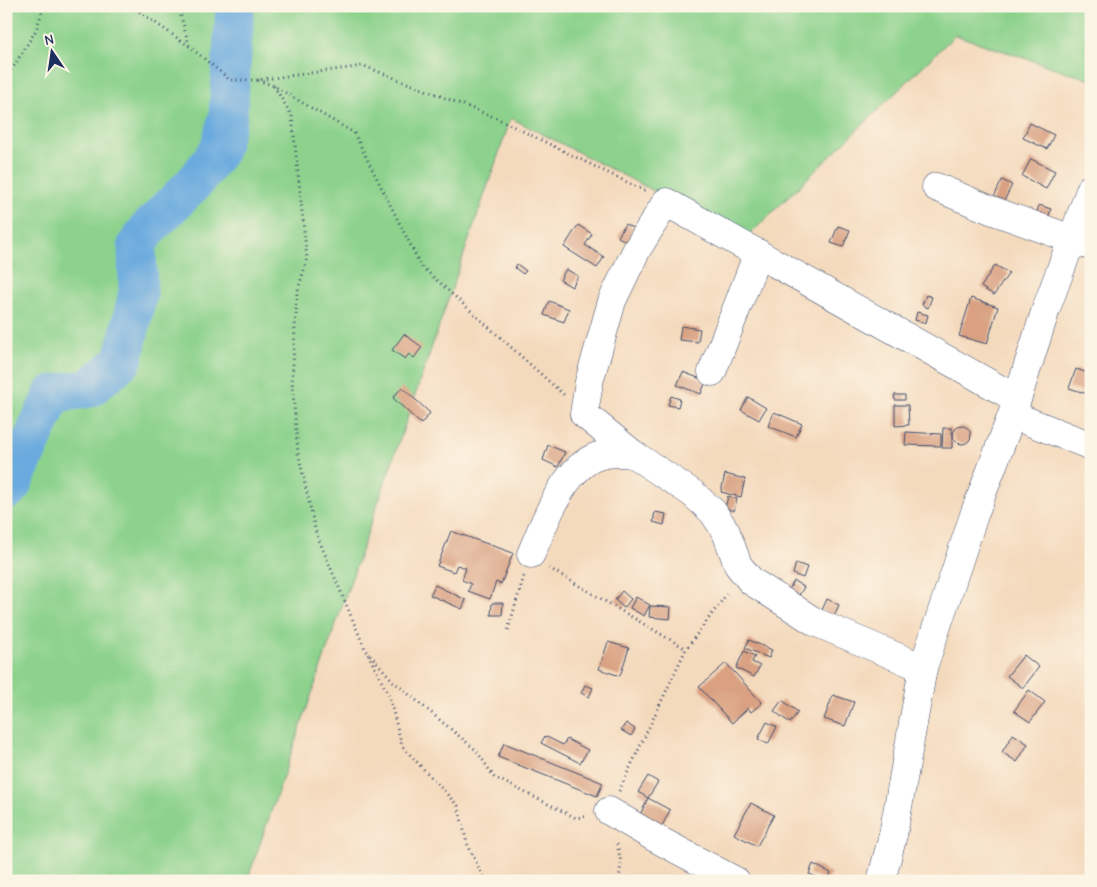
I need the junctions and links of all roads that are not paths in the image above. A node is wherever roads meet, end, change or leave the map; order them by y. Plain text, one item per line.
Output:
1 (936, 187) dead end
2 (1091, 188) edge
3 (1081, 242) edge
4 (758, 253) junction
5 (712, 372) dead end
6 (1014, 408) junction
7 (1091, 446) edge
8 (633, 454) junction
9 (531, 554) road end
10 (924, 668) junction
11 (609, 811) road end
12 (736, 881) edge
13 (881, 881) edge

1 - 3 street
2 - 3 street
3 - 6 street
4 - 5 street
4 - 6 street
4 - 8 street
6 - 7 street
6 - 10 street
8 - 9 street
8 - 10 street
10 - 13 street
11 - 12 street

